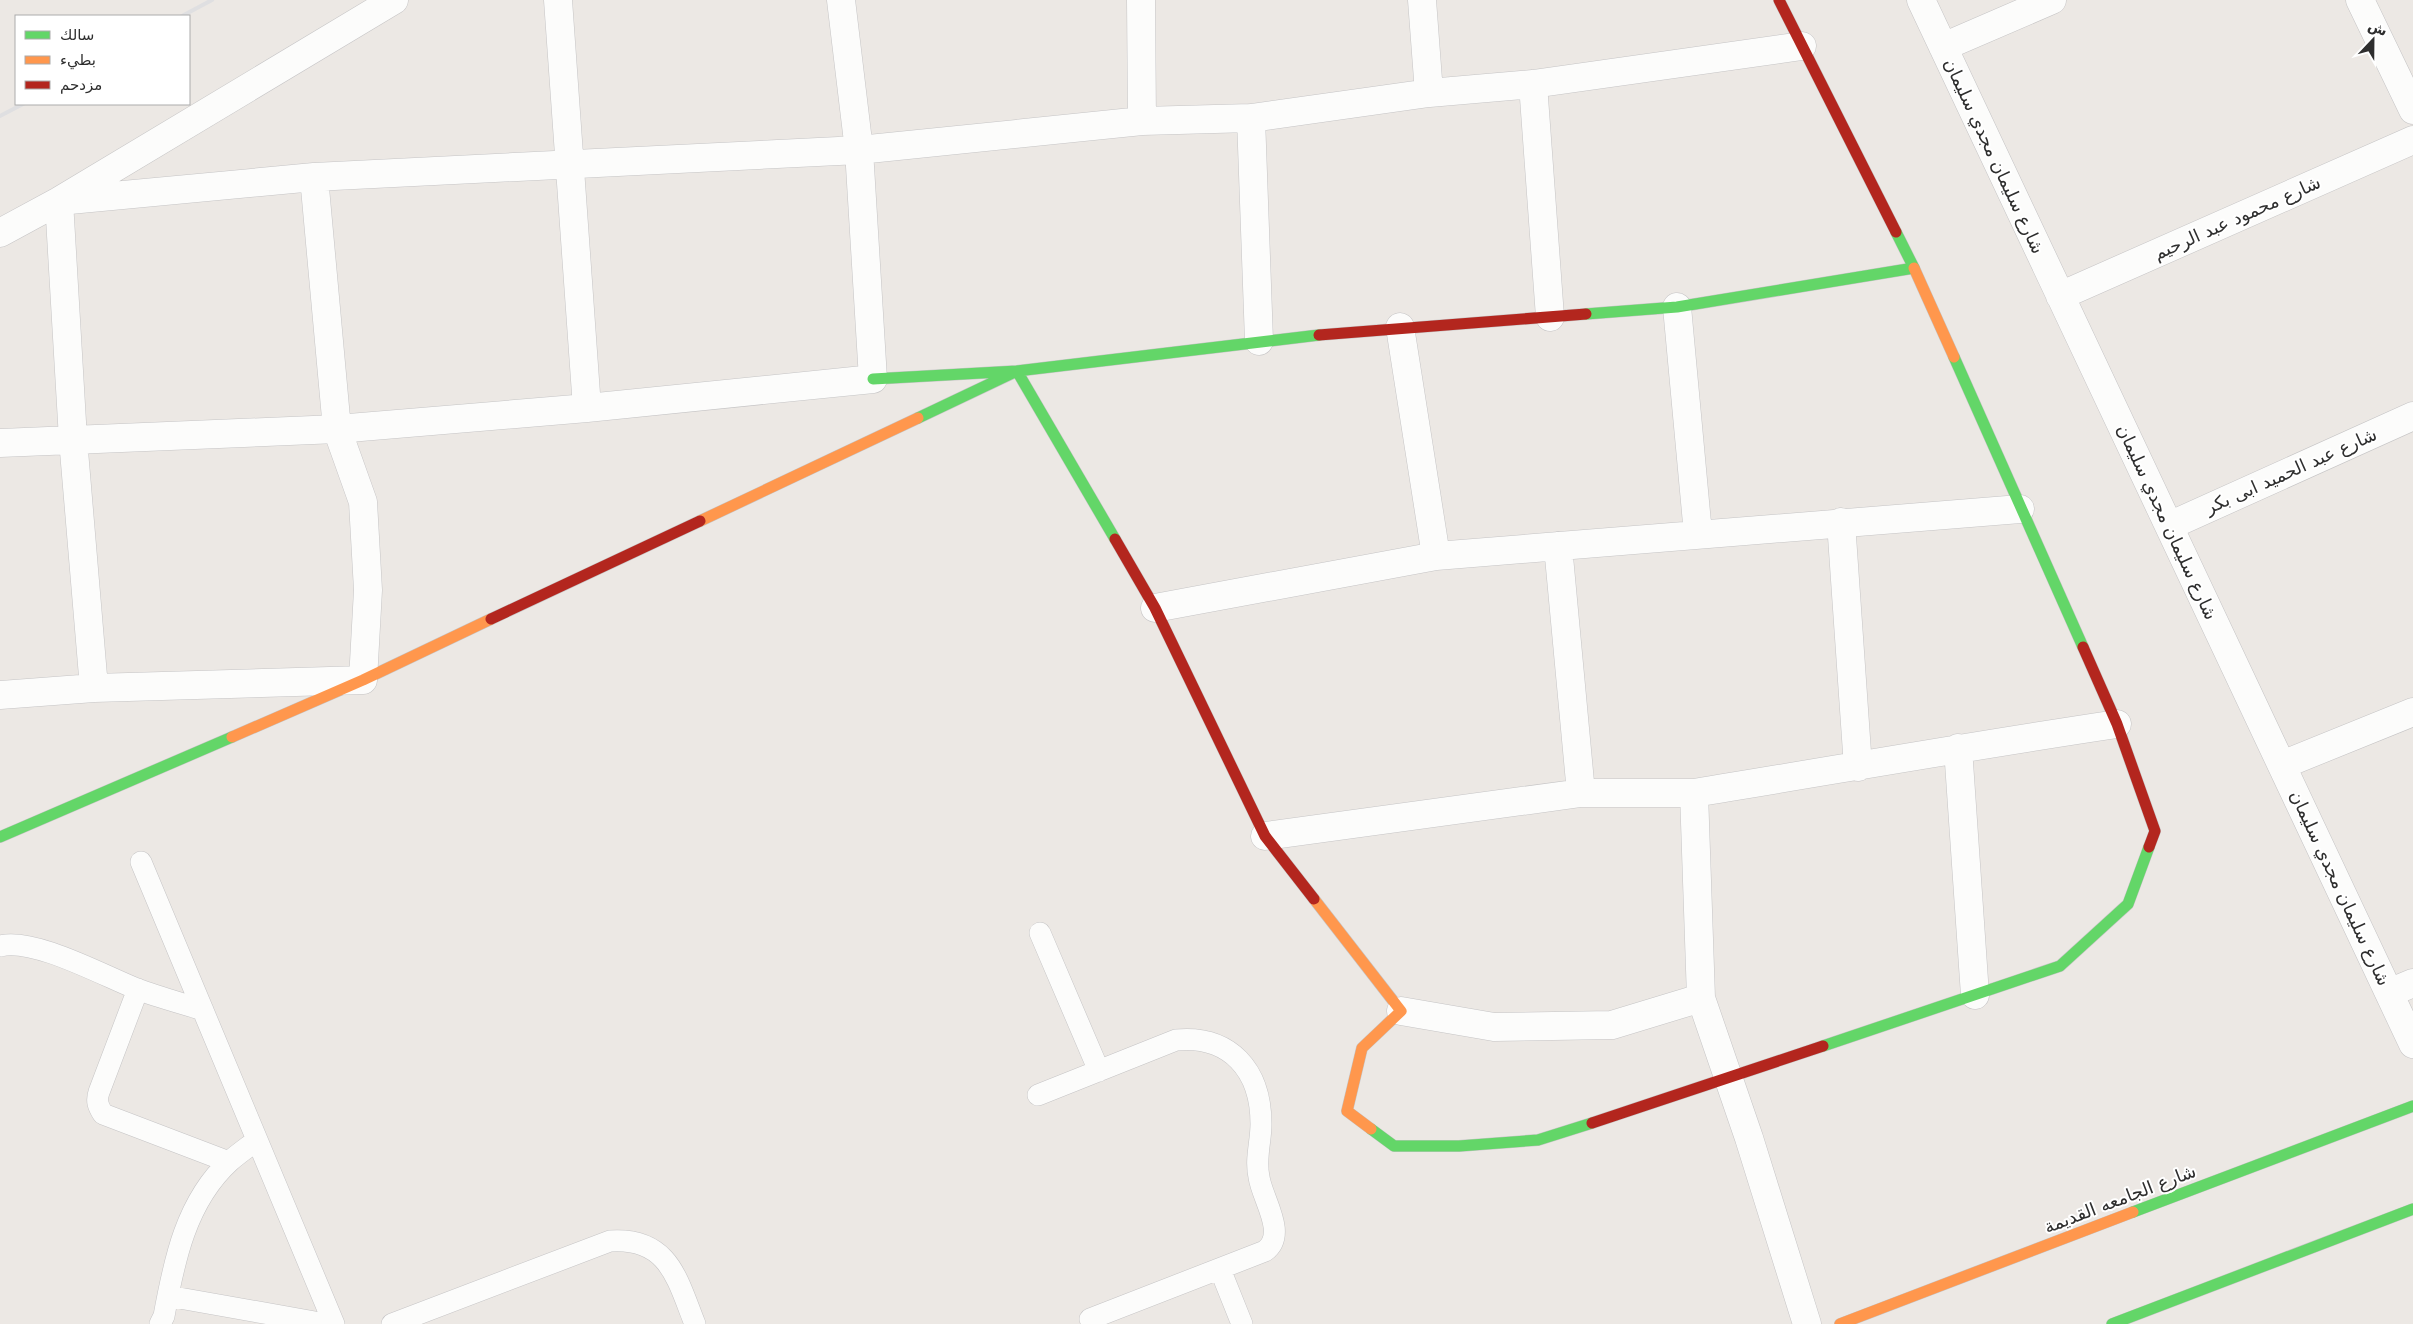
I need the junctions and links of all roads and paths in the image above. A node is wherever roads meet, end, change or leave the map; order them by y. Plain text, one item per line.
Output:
1 (394, 0) edge
2 (558, 0) edge
3 (841, 0) edge
4 (1140, 0) edge
5 (1422, 0) edge
6 (1779, 0) edge
7 (1922, 0) edge
8 (2052, 0) edge
9 (2360, 0) edge
10 (1802, 46) junction
11 (1943, 47) junction
12 (1533, 84) junction
13 (1429, 93) junction
14 (2413, 110) edge
15 (1251, 118) junction
16 (1142, 121) junction
17 (2413, 140) edge
18 (859, 150) junction
19 (571, 164) junction
20 (314, 177) junction
21 (59, 200) junction
22 (0, 233) edge
23 (1914, 268) junction
24 (2060, 296) junction
25 (1677, 307) junction
26 (1550, 318) junction
27 (1400, 327) junction
28 (1259, 341) junction
29 (1017, 371) junction
30 (873, 379) junction
31 (587, 408) junction
32 (2413, 416) edge
33 (337, 429) junction
34 (73, 439) junction
35 (0, 444) edge
36 (2020, 509) junction
37 (1841, 522) junction
38 (2169, 526) junction
39 (1698, 534) junction
40 (1558, 546) junction
41 (1436, 556) junction
42 (1155, 608) junction
43 (363, 680) junction
44 (94, 688) junction
45 (0, 695) edge
46 (2413, 712) edge
47 (2117, 724) junction
48 (1958, 748) junction
49 (2282, 765) junction
50 (1858, 767) junction
51 (1582, 793) junction
52 (1694, 793) junction
53 (1265, 836) junction
54 (0, 837) edge
55 (141, 862) dead end
56 (1040, 933) dead end
57 (0, 946) edge
58 (2401, 988) edge
59 (138, 990) junction
60 (1974, 995) junction
61 (1701, 998) junction
62 (203, 1010) junction
63 (1401, 1012) junction
64 (2413, 1044) edge
65 (1099, 1070) junction
66 (1727, 1079) junction
67 (1038, 1095) dead end
68 (2413, 1106) edge
69 (257, 1140) junction
70 (229, 1162) junction
71 (2413, 1209) edge
72 (1220, 1268) junction
73 (168, 1296) junction
74 (1090, 1319) dead end
75 (160, 1324) edge
76 (326, 1324) edge
77 (334, 1324) edge
78 (392, 1324) edge
79 (695, 1324) edge
80 (1242, 1324) edge
81 (1807, 1324) edge
82 (1840, 1324) edge
83 (2112, 1324) edge

1 - 21 street
2 - 19 street
3 - 18 street
4 - 16 street
5 - 13 street
6 - 10 street
7 - 11 street, شارع سليمان مجدي سليمان
8 - 11 street
9 - 14 street
10 - 12 street
10 - 23 street
11 - 24 street, شارع سليمان مجدي سليمان
12 - 13 street
12 - 26 street
13 - 15 street
15 - 16 street
15 - 28 street
16 - 18 street
17 - 24 street, شارع محمود عبد الرحيم
18 - 19 street
18 - 30 street
19 - 20 street
19 - 31 street
20 - 21 street
20 - 33 street
21 - 22 street
21 - 34 street
23 - 25 street
23 - 36 street
24 - 38 street, شارع سليمان مجدي سليمان
25 - 26 street
25 - 39 street
26 - 27 street
27 - 28 street
27 - 41 street
28 - 29 street
29 - 30 street
29 - 42 street
29 - 43 street
30 - 31 street
31 - 33 street
32 - 38 street, شارع عبد الحميد ابى بكر
33 - 34 street
33 - 43 street
34 - 35 street
34 - 44 street
36 - 37 street
36 - 47 street
37 - 39 street
37 - 50 street
38 - 49 street, شارع سليمان مجدي سليمان
39 - 40 street
40 - 41 street
40 - 51 street
41 - 42 street
42 - 53 street
43 - 44 street
43 - 54 street
44 - 45 street
46 - 49 street
47 - 48 street
47 - 60 street
48 - 50 street
48 - 60 street
49 - 58 street, شارع سليمان مجدي سليمان
50 - 52 street
51 - 52 street
51 - 53 street
52 - 61 street
53 - 63 street
55 - 62 lane
56 - 65 lane
57 - 59 lane
58 - 64 street, شارع سليمان مجدي سليمان
59 - 62 lane
59 - 70 lane
60 - 66 street
61 - 63 street
61 - 66 street
62 - 69 lane
63 - 66 street
65 - 67 lane
65 - 72 lane
66 - 81 street
68 - 82 street, شارع الجامعه القديمة
69 - 70 lane
69 - 77 lane
70 - 73 lane
71 - 83 street
72 - 74 lane
72 - 80 lane
73 - 75 lane
73 - 76 lane
78 - 79 lane

